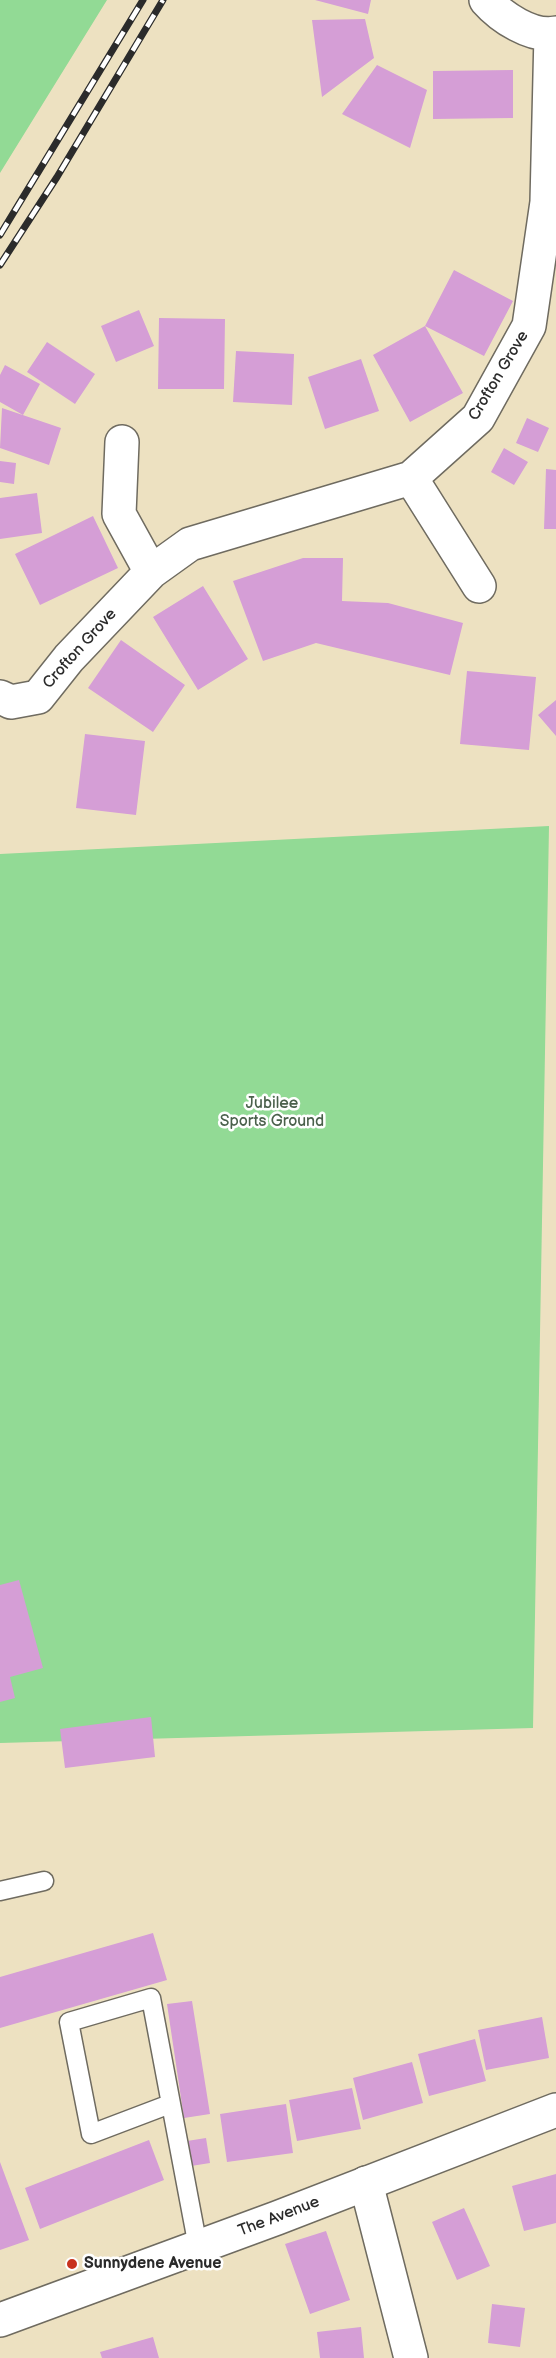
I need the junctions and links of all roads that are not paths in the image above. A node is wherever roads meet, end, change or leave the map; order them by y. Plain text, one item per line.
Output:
1 (486, 0) edge
2 (554, 33) edge
3 (122, 442) dead end
4 (411, 478) junction
5 (151, 572) junction
6 (479, 586) dead end
7 (0, 697) edge
8 (44, 1881) dead end
9 (0, 1891) edge
10 (170, 2104) junction
11 (556, 2110) edge
12 (366, 2182) junction
13 (198, 2247) junction
14 (0, 2320) edge
15 (411, 2358) edge

1 - 2 street
2 - 4 street, Crofton Grove
3 - 5 street
4 - 5 street, Crofton Grove
4 - 6 street
5 - 7 street, Crofton Grove
8 - 9 lane
10 - 10 lane
10 - 13 lane
11 - 12 street, The Avenue
12 - 13 street, The Avenue
12 - 15 street
13 - 14 street, The Avenue

